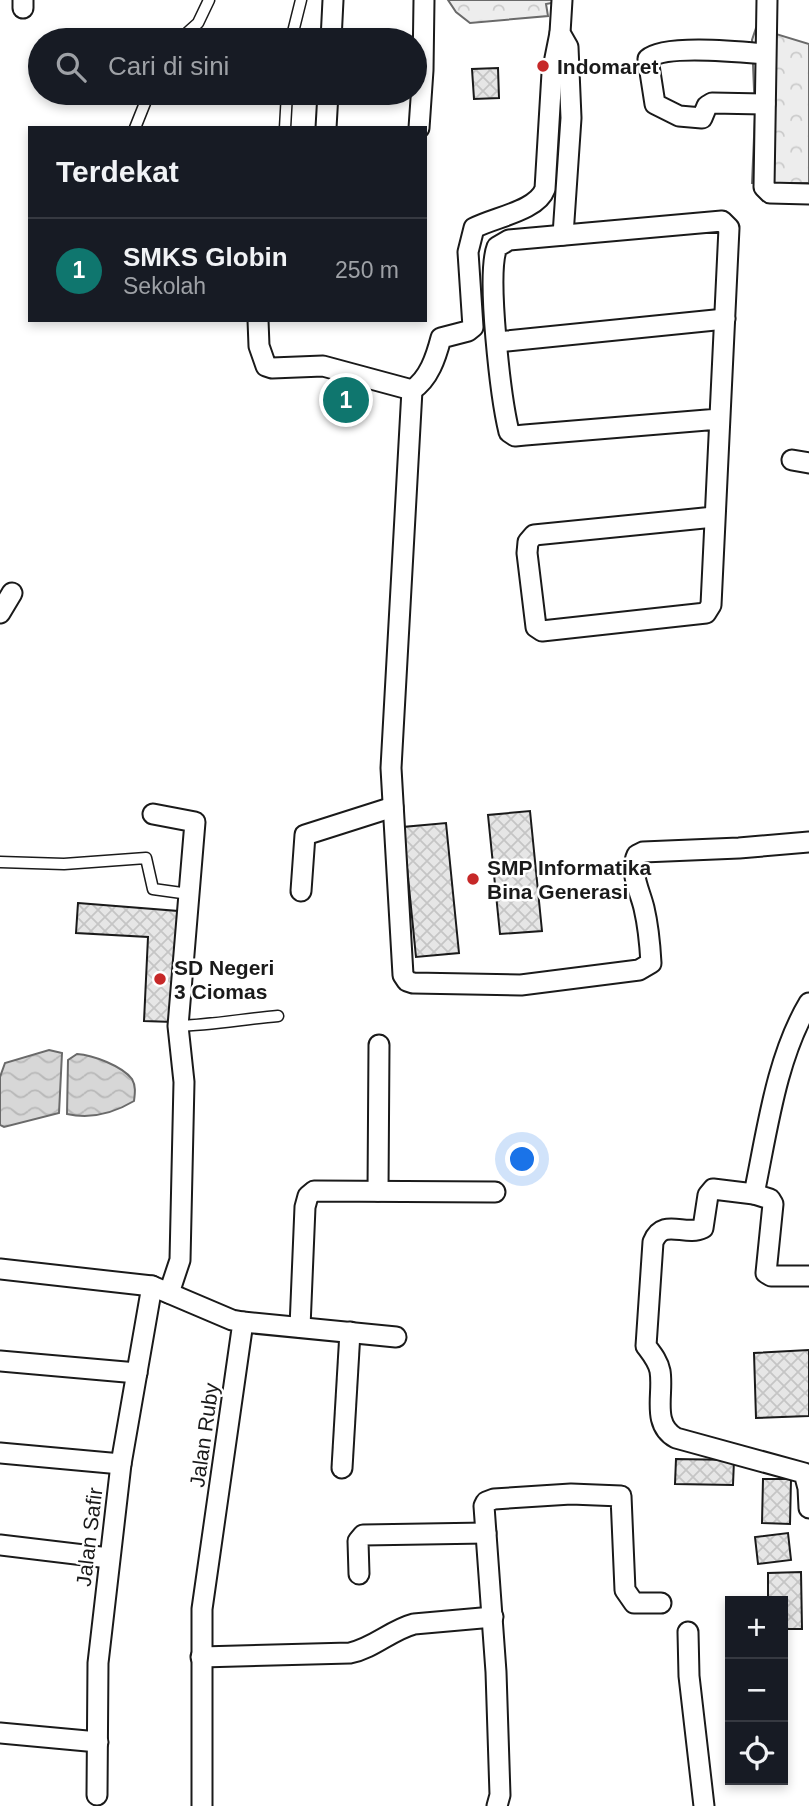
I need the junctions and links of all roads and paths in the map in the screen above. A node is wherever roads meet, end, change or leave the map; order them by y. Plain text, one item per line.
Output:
1 (209, 0) edge
2 (301, 0) edge
3 (333, 0) edge
4 (424, 0) edge
5 (562, 0) edge
6 (767, 0) edge
7 (192, 28) edge
8 (294, 28) edge
9 (332, 28) edge
10 (424, 28) edge
11 (560, 33) junction
12 (765, 54) junction
13 (765, 104) junction
14 (144, 105) edge
15 (286, 105) edge
16 (327, 105) edge
17 (421, 105) edge
18 (136, 126) edge
19 (285, 126) edge
20 (326, 126) edge
21 (419, 126) edge
22 (809, 194) edge
23 (563, 235) junction
24 (725, 319) junction
25 (258, 322) edge
26 (497, 342) junction
27 (412, 390) junction
28 (719, 419) junction
29 (714, 517) junction
30 (12, 593) dead end
31 (0, 613) edge
32 (393, 807) junction
33 (153, 814) dead end
34 (809, 842) edge
35 (0, 862) edge
36 (301, 891) dead end
37 (189, 894) junction
38 (809, 1003) edge
39 (278, 1016) dead end
40 (178, 1026) junction
41 (379, 1045) dead end
42 (378, 1191) junction
43 (495, 1192) dead end
44 (754, 1194) junction
45 (0, 1269) edge
46 (809, 1276) edge
47 (161, 1290) junction
48 (243, 1322) junction
49 (300, 1327) junction
50 (350, 1332) junction
51 (396, 1337) dead end
52 (0, 1361) edge
53 (137, 1373) junction
54 (0, 1453) edge
55 (121, 1464) junction
56 (342, 1468) dead end
57 (809, 1508) edge
58 (486, 1533) junction
59 (0, 1545) edge
60 (109, 1558) junction
61 (359, 1574) dead end
62 (661, 1603) dead end
63 (493, 1617) junction
64 (688, 1632) dead end
65 (201, 1657) junction
66 (0, 1733) edge
67 (98, 1742) junction
68 (97, 1795) dead end
69 (202, 1806) edge
70 (497, 1806) edge
71 (705, 1806) edge

1 - 7 lane
2 - 8 lane
3 - 9 street
4 - 10 street
5 - 11 street
6 - 12 street
11 - 23 street
11 - 27 street
12 - 13 street
12 - 13 street
13 - 22 street
14 - 18 lane
15 - 19 lane
16 - 20 street
17 - 21 street
23 - 24 street
23 - 26 street
24 - 26 street
24 - 28 street
25 - 27 street
26 - 28 street
27 - 32 street
28 - 29 street
29 - 29 street
30 - 31 street
32 - 34 street
32 - 36 street
33 - 37 street, Jalan Safir
35 - 37 lane
37 - 40 street, Jalan Safir
38 - 44 street
39 - 40 lane
40 - 47 street, Jalan Safir
41 - 42 street
42 - 43 street
42 - 49 street
44 - 46 street
44 - 57 street
45 - 47 street
47 - 48 street
47 - 53 street, Jalan Safir
48 - 49 street
48 - 65 street, Jalan Ruby
49 - 50 street
50 - 51 street
50 - 56 street
52 - 53 street
53 - 55 street, Jalan Safir
54 - 55 street
55 - 60 street, Jalan Safir
58 - 61 street
58 - 62 street
58 - 63 street
59 - 60 street
60 - 67 street, Jalan Safir
63 - 65 street
63 - 70 street
64 - 71 street
65 - 69 street, Jalan Ruby
66 - 67 street
67 - 68 street, Jalan Safir

